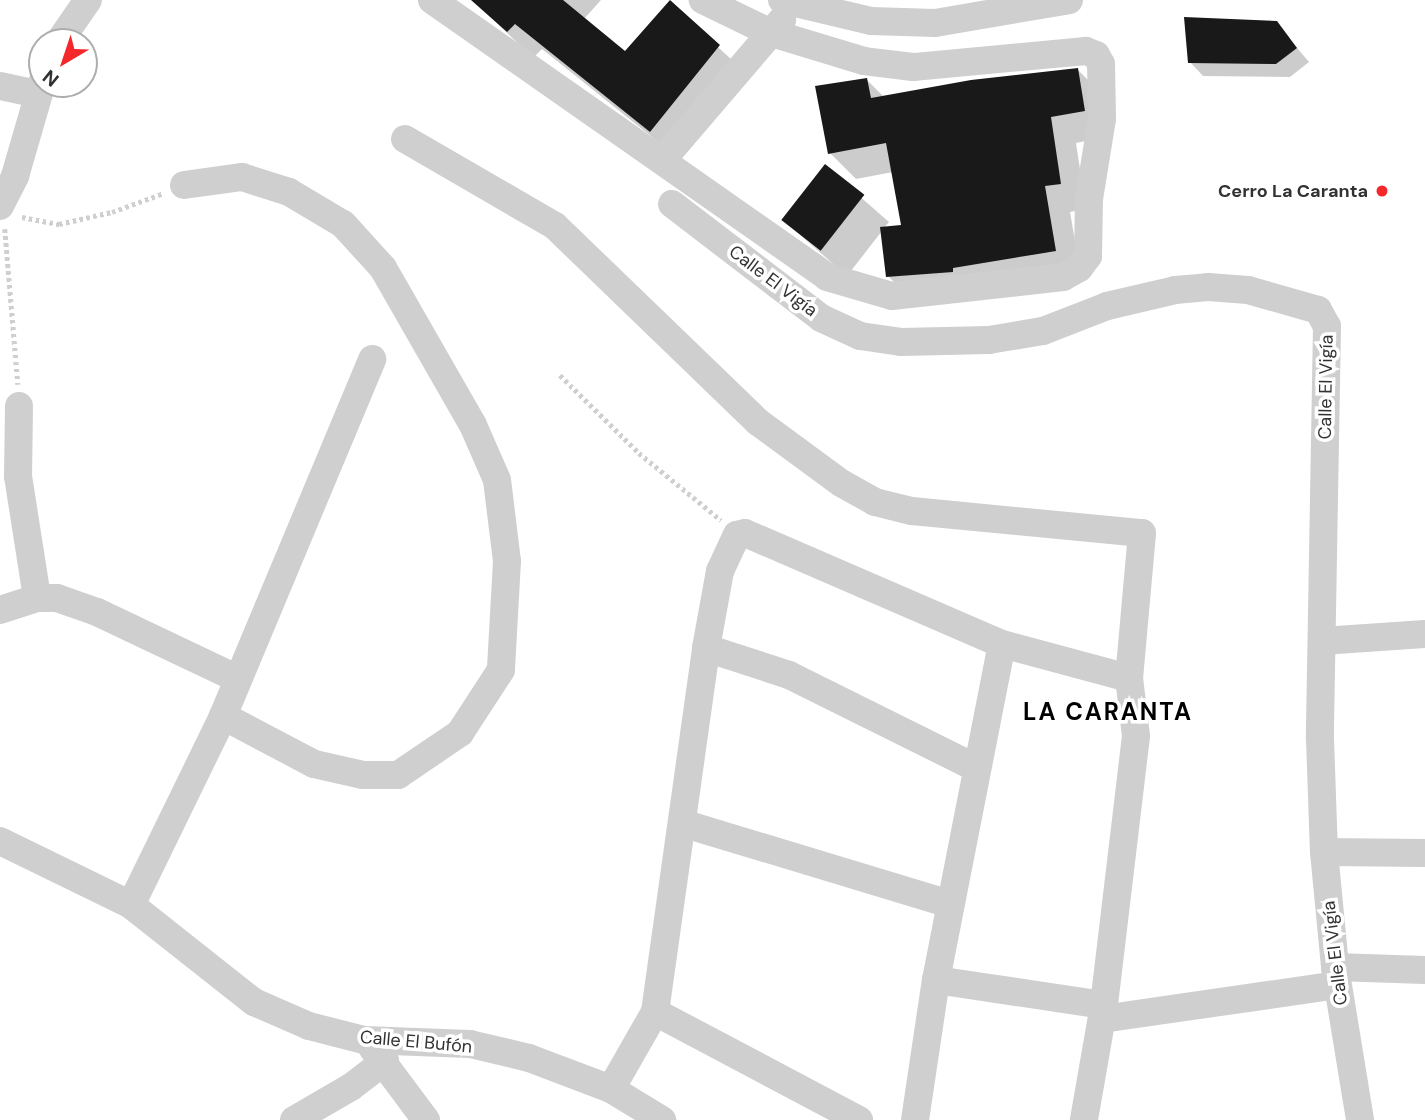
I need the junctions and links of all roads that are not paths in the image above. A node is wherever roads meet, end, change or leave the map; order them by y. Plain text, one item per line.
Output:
1 (88, 0) edge
2 (432, 0) edge
3 (703, 0) edge
4 (1069, 0) edge
5 (788, 3) edge
6 (69, 28) edge
7 (771, 33) junction
8 (0, 86) edge
9 (28, 88) edge
10 (37, 98) edge
11 (405, 139) dead end
12 (664, 158) junction
13 (184, 185) road end
14 (672, 204) dead end
15 (1, 205) edge
16 (372, 359) dead end
17 (19, 406) road end
18 (37, 598) junction
19 (0, 610) edge
20 (1425, 634) edge
21 (1322, 640) junction
22 (1002, 644) junction
23 (706, 649) junction
24 (1129, 678) junction
25 (238, 679) junction
26 (223, 716) junction
27 (976, 768) junction
28 (685, 824) junction
29 (0, 841) edge
30 (1324, 852) junction
31 (1425, 853) edge
32 (950, 904) junction
33 (131, 905) junction
34 (1425, 970) edge
35 (1336, 976) junction
36 (936, 980) junction
37 (655, 1012) junction
38 (1103, 1012) junction
39 (364, 1040) junction
40 (385, 1061) junction
41 (611, 1089) junction
42 (293, 1120) edge
43 (426, 1120) edge
44 (662, 1120) edge
45 (859, 1120) edge
46 (915, 1120) edge
47 (1084, 1120) edge
48 (1360, 1120) edge

1 - 6 street
2 - 12 street
3 - 7 street
4 - 5 street
5 - 7 street
7 - 12 street
7 - 12 street
8 - 9 street
10 - 15 street
11 - 24 street
13 - 26 street
14 - 21 street, Calle El Vigía
16 - 25 street
17 - 18 street
18 - 19 street
18 - 25 street
20 - 21 street
21 - 30 street, Calle El Vigía
22 - 23 street
22 - 24 street
22 - 27 street
23 - 27 street
23 - 28 street
24 - 38 street
25 - 26 street
26 - 33 street
27 - 32 street
28 - 32 street
28 - 37 street
29 - 33 street, Calle El Bufón
30 - 31 street
30 - 35 street, Calle El Vigía
32 - 36 street
33 - 39 street, Calle El Bufón
34 - 35 street
35 - 38 street
35 - 48 street, Calle El Vigía
36 - 38 street
36 - 46 street
37 - 41 street
37 - 45 street
38 - 47 street
39 - 40 street
39 - 41 street, Calle El Bufón
40 - 42 street
40 - 43 street
41 - 44 street, Calle El Bufón

